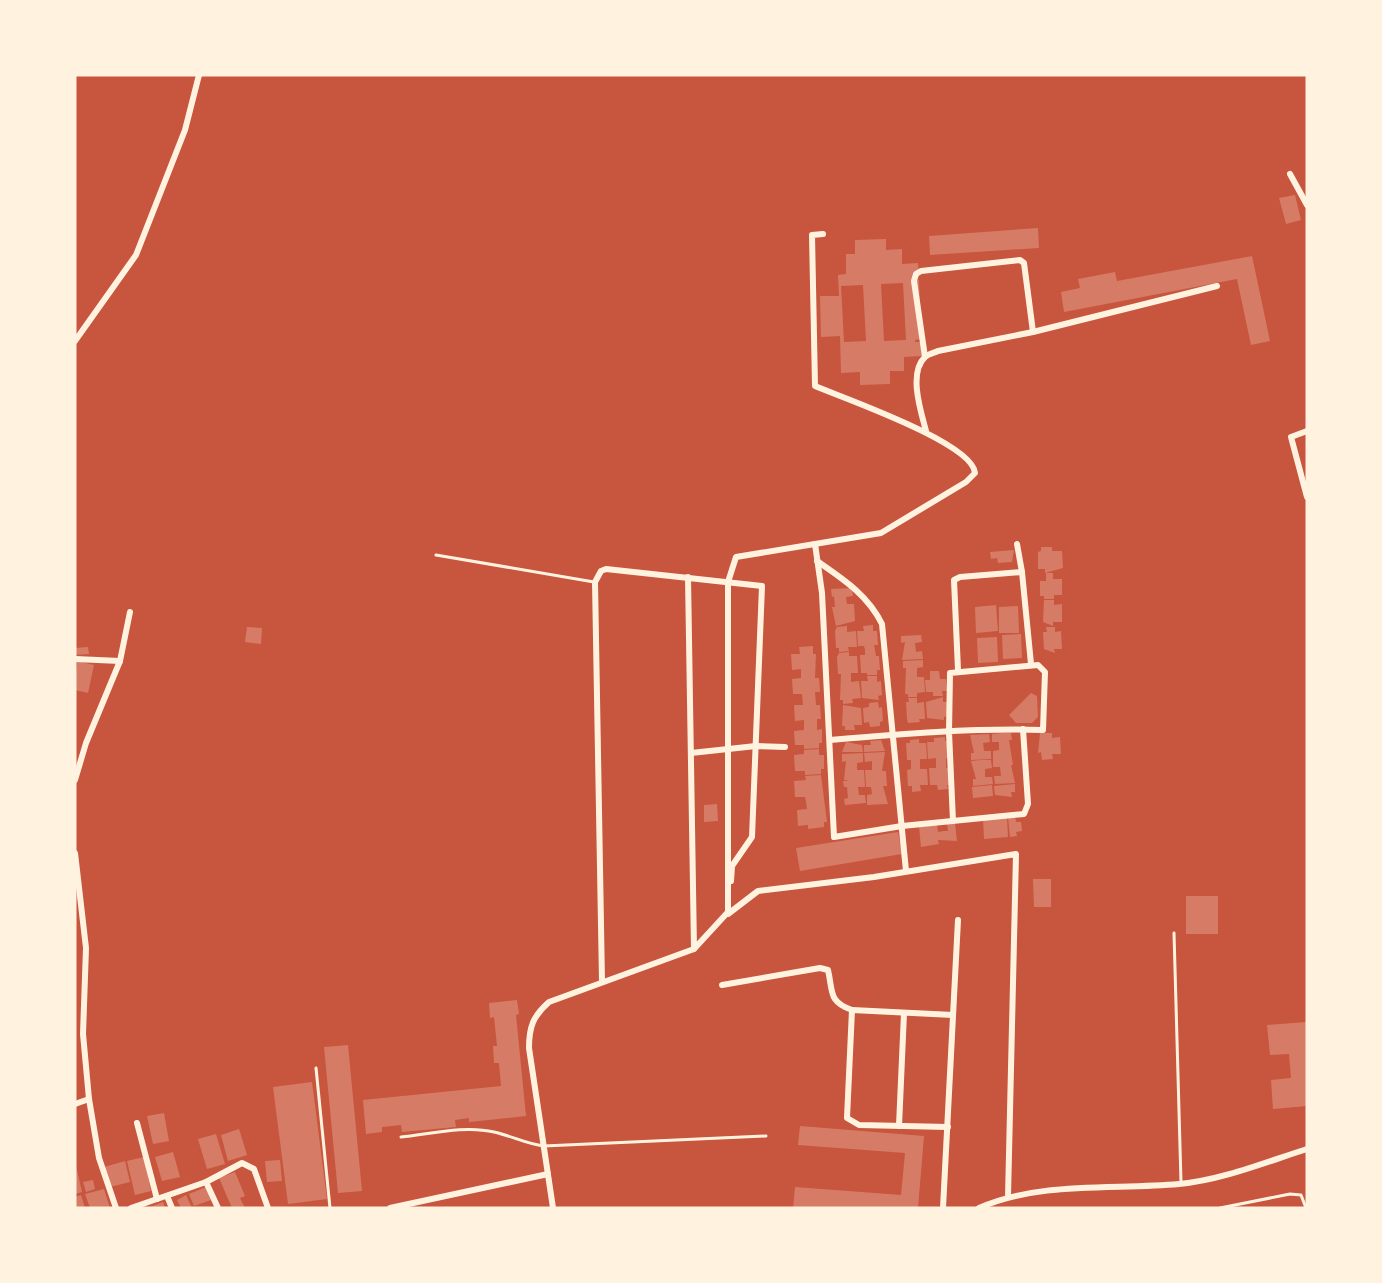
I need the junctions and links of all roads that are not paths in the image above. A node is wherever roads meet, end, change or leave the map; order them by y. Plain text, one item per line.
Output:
1 (199, 75) edge
2 (1290, 174) dead end
3 (1307, 205) edge
4 (823, 234) dead end
5 (1217, 286) dead end
6 (1033, 332) junction
7 (75, 341) edge
8 (925, 357) junction
9 (926, 431) junction
10 (1307, 431) edge
11 (1307, 497) edge
12 (815, 544) junction
13 (1017, 544) dead end
14 (436, 555) dead end
15 (817, 561) junction
16 (1022, 572) junction
17 (688, 577) junction
18 (596, 582) junction
19 (728, 582) junction
20 (130, 612) dead end
21 (75, 658) edge
22 (120, 661) junction
23 (1031, 664) junction
24 (958, 670) junction
25 (1023, 729) junction
26 (949, 732) junction
27 (894, 735) junction
28 (830, 740) junction
29 (756, 747) junction
30 (786, 747) dead end
31 (726, 749) junction
32 (691, 753) junction
33 (75, 780) edge
34 (953, 821) junction
35 (902, 826) junction
36 (75, 854) edge
37 (906, 871) junction
38 (728, 914) junction
39 (958, 920) dead end
40 (1174, 933) dead end
41 (694, 949) junction
42 (602, 982) junction
43 (723, 985) dead end
44 (852, 1010) junction
45 (904, 1012) junction
46 (953, 1015) junction
47 (316, 1068) dead end
48 (89, 1099) junction
49 (75, 1104) edge
50 (137, 1123) dead end
51 (899, 1126) junction
52 (948, 1127) junction
53 (766, 1136) dead end
54 (401, 1137) dead end
55 (544, 1146) junction
56 (1307, 1149) edge
57 (548, 1174) junction
58 (206, 1182) junction
59 (1181, 1184) junction
60 (167, 1196) junction
61 (1008, 1197) junction
62 (157, 1199) junction
63 (116, 1208) edge
64 (131, 1208) edge
65 (172, 1208) edge
66 (218, 1208) edge
67 (268, 1208) edge
68 (330, 1208) edge
69 (390, 1208) edge
70 (553, 1208) edge
71 (943, 1208) edge
72 (979, 1208) edge
73 (1220, 1208) edge
74 (1306, 1208) edge

1 - 7 street
2 - 3 street
4 - 9 street
5 - 6 street
6 - 8 street
6 - 8 street
8 - 9 street
9 - 12 street
10 - 11 street
12 - 15 street
12 - 19 street
13 - 16 street
14 - 18 lane
15 - 27 street
15 - 28 street
16 - 23 street
16 - 24 street
17 - 18 street
17 - 19 street
17 - 32 street
18 - 42 street
19 - 29 street
19 - 31 street
20 - 22 street
21 - 22 street
22 - 33 street
23 - 24 street
23 - 25 street
24 - 26 street
25 - 26 street
25 - 34 street
26 - 27 street
26 - 34 street
27 - 28 street
27 - 35 street
28 - 35 street
29 - 30 street
29 - 31 street
29 - 38 street
31 - 32 street
31 - 38 street
32 - 41 street
34 - 35 street
35 - 37 street
36 - 48 street
37 - 38 street
37 - 61 street
38 - 41 street
39 - 46 street
40 - 59 lane
41 - 42 street
42 - 55 street
43 - 44 street
44 - 45 street
44 - 51 street
45 - 46 street
45 - 51 street
46 - 52 street
47 - 68 lane
48 - 49 street
48 - 63 street
50 - 62 street
51 - 52 street
52 - 71 street
53 - 55 lane
54 - 55 lane
55 - 57 street
56 - 59 street
57 - 69 street
57 - 70 street
58 - 60 street
58 - 66 street
58 - 67 street
59 - 61 street
60 - 62 street
60 - 65 street
61 - 72 street
62 - 64 street
73 - 74 lane

